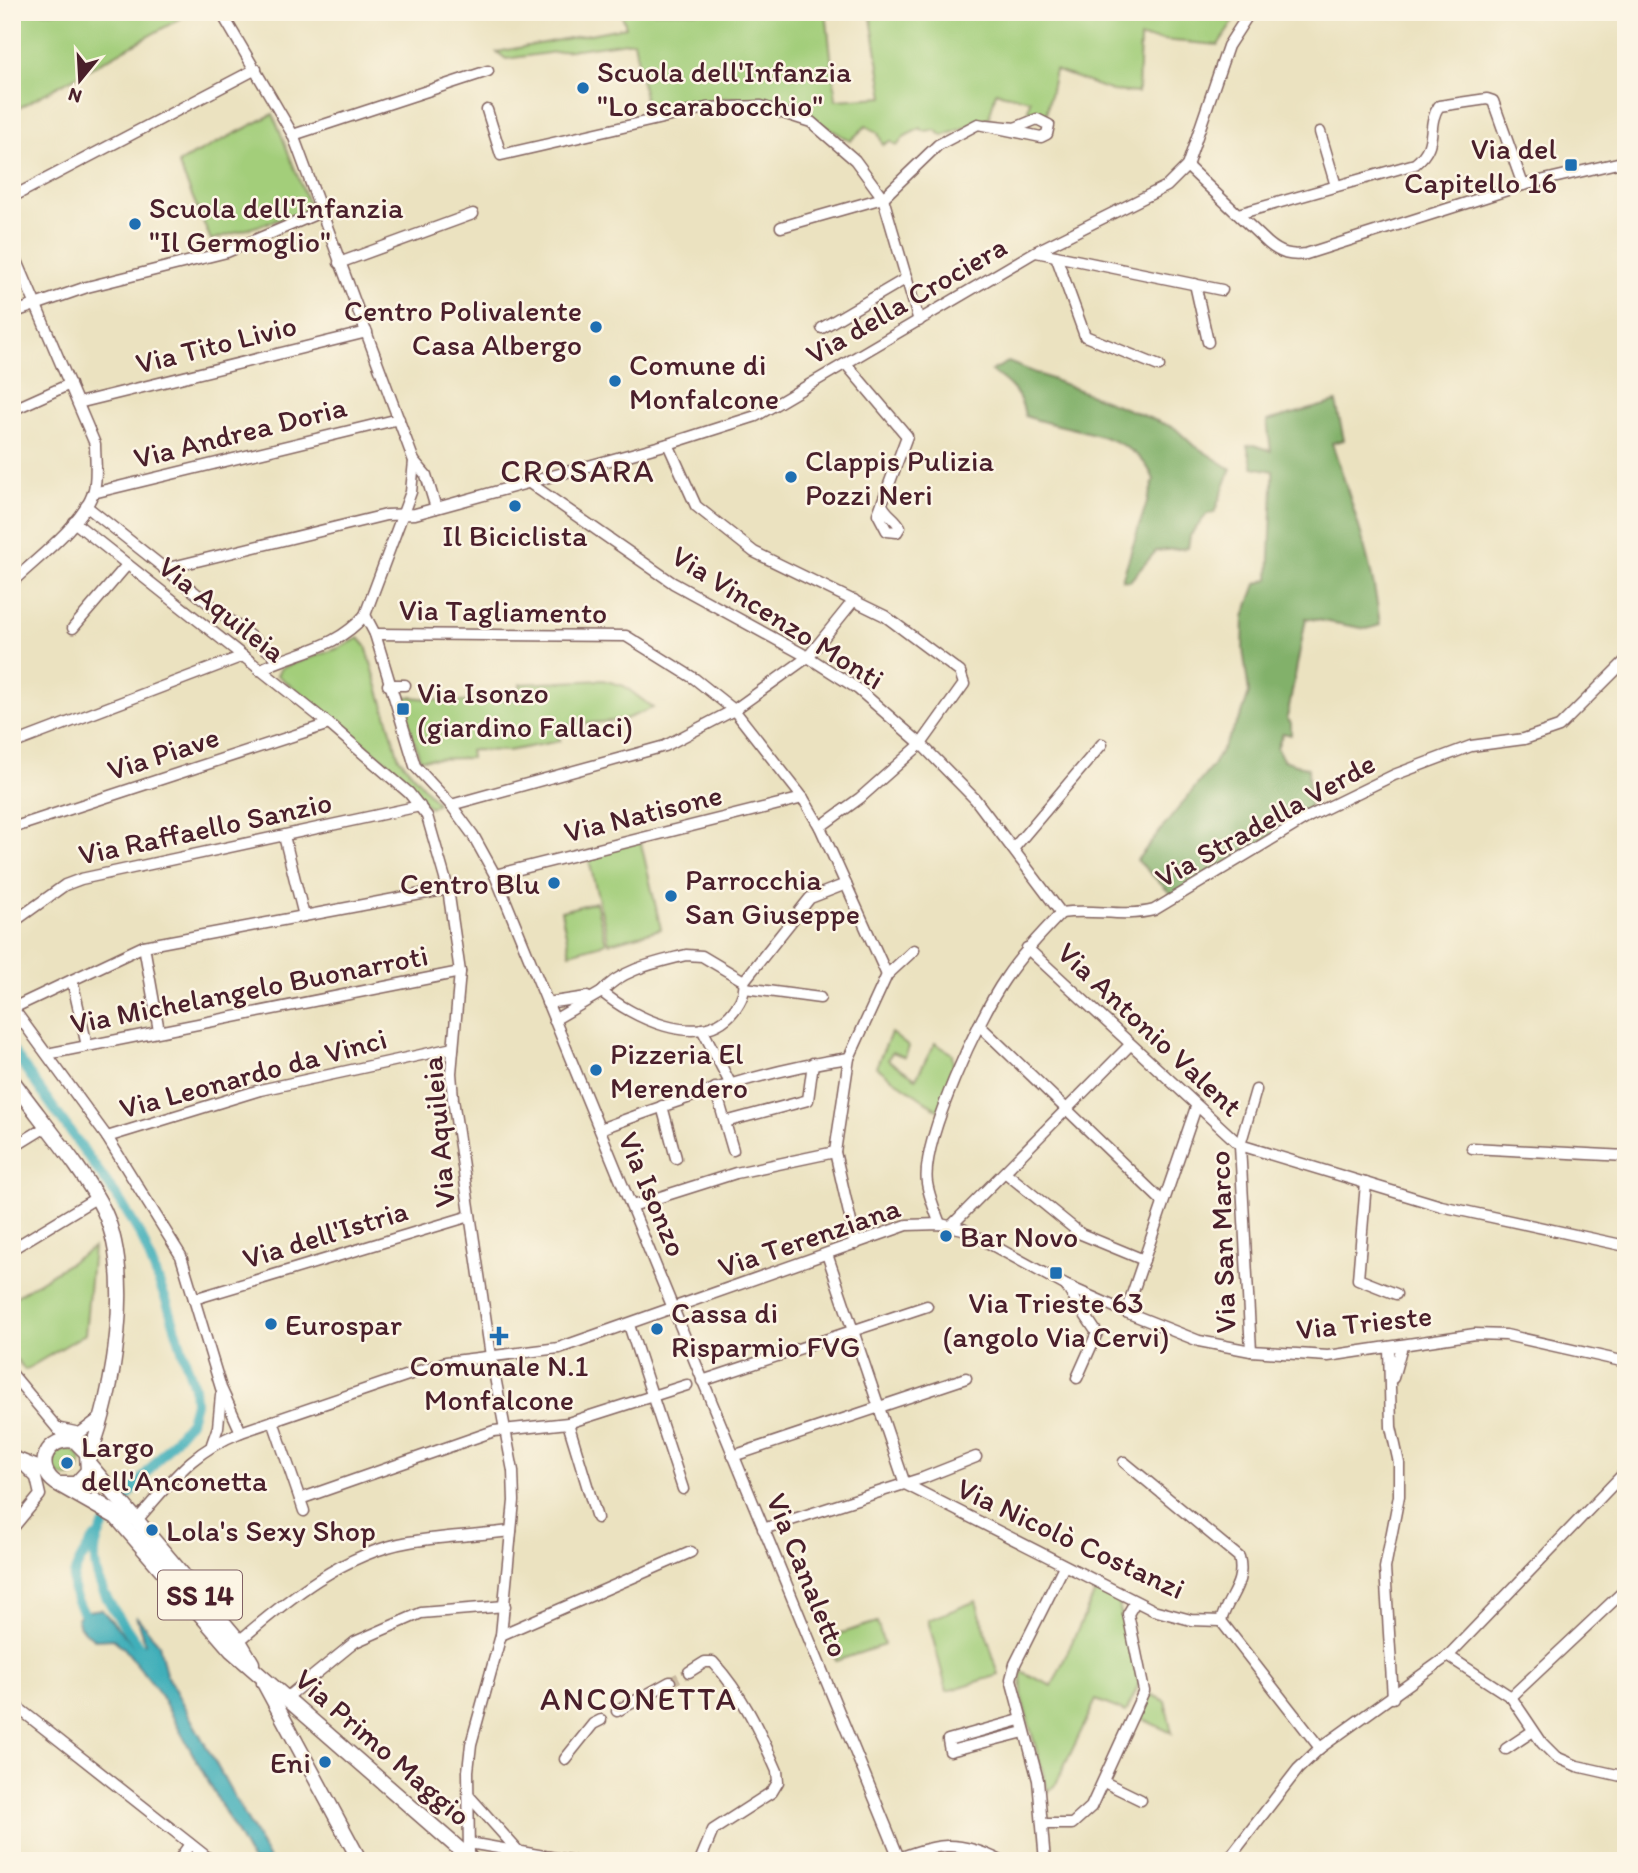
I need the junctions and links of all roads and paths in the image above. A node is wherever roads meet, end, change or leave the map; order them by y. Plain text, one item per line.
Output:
1 (221, 12) edge
2 (1250, 12) edge
3 (256, 69) junction
4 (488, 71) dead end
5 (487, 110) dead end
6 (987, 125) junction
7 (1320, 132) dead end
8 (293, 135) junction
9 (1626, 161) edge
10 (1187, 166) junction
11 (1523, 185) junction
12 (1336, 186) junction
13 (12, 197) edge
14 (883, 198) junction
15 (321, 212) junction
16 (473, 214) dead end
17 (1238, 214) junction
18 (781, 227) dead end
19 (12, 249) edge
20 (1035, 252) junction
21 (1056, 257) junction
22 (339, 263) junction
23 (907, 278) junction
24 (1195, 284) junction
25 (1222, 290) dead end
26 (36, 303) junction
27 (12, 313) edge
28 (919, 321) junction
29 (822, 328) dead end
30 (367, 332) junction
31 (1208, 342) dead end
32 (846, 363) junction
33 (1159, 366) dead end
34 (70, 384) junction
35 (78, 403) junction
36 (12, 410) edge
37 (399, 419) junction
38 (668, 444) junction
39 (414, 461) junction
40 (528, 482) junction
41 (93, 493) junction
42 (882, 504) dead end
43 (86, 506) junction
44 (436, 508) junction
45 (401, 514) junction
46 (74, 522) junction
47 (127, 565) junction
48 (164, 569) junction
49 (12, 582) edge
50 (854, 600) junction
51 (365, 615) junction
52 (73, 628) dead end
53 (374, 634) junction
54 (243, 656) junction
55 (808, 657) junction
56 (280, 660) junction
57 (1626, 660) edge
58 (259, 670) junction
59 (388, 685) junction
60 (405, 685) dead end
61 (734, 709) junction
62 (329, 724) junction
63 (12, 744) edge
64 (921, 744) junction
65 (1102, 744) dead end
66 (803, 798) junction
67 (451, 804) junction
68 (420, 806) junction
69 (820, 827) junction
70 (12, 828) edge
71 (284, 836) junction
72 (1013, 849) junction
73 (495, 875) junction
74 (846, 884) junction
75 (448, 889) junction
76 (1061, 913) junction
77 (304, 916) junction
78 (12, 923) edge
79 (144, 947) junction
80 (1027, 948) junction
81 (914, 950) dead end
82 (460, 972) junction
83 (887, 975) junction
84 (72, 980) junction
85 (745, 985) junction
86 (602, 992) junction
87 (589, 997) junction
88 (820, 998) dead end
89 (547, 1003) junction
90 (13, 1008) edge
91 (554, 1020) junction
92 (979, 1025) junction
93 (702, 1029) junction
94 (159, 1031) junction
95 (87, 1046) junction
96 (1129, 1046) junction
97 (453, 1048) junction
98 (47, 1054) junction
99 (849, 1058) junction
100 (813, 1063) junction
101 (12, 1080) edge
102 (730, 1083) junction
103 (715, 1088) junction
104 (1256, 1090) dead end
105 (662, 1106) junction
106 (1196, 1107) junction
107 (1068, 1110) junction
108 (725, 1122) junction
109 (46, 1127) junction
110 (600, 1129) junction
111 (107, 1137) junction
112 (1240, 1145) junction
113 (12, 1148) edge
114 (1472, 1148) dead end
115 (733, 1150) dead end
116 (835, 1152) junction
117 (1626, 1156) edge
118 (676, 1158) dead end
119 (1006, 1173) junction
120 (1366, 1184) junction
121 (96, 1198) junction
122 (1163, 1202) junction
123 (632, 1206) junction
124 (470, 1216) junction
125 (940, 1224) junction
126 (958, 1227) junction
127 (856, 1244) junction
128 (1626, 1246) edge
129 (12, 1249) edge
130 (827, 1254) junction
131 (1144, 1260) junction
132 (1065, 1285) junction
133 (1396, 1294) dead end
134 (194, 1299) junction
135 (927, 1306) dead end
136 (674, 1309) junction
137 (1126, 1312) junction
138 (629, 1325) junction
139 (853, 1332) junction
140 (1402, 1346) junction
141 (1389, 1348) junction
142 (1251, 1352) junction
143 (491, 1356) junction
144 (1626, 1362) edge
145 (12, 1374) edge
146 (966, 1378) dead end
147 (1077, 1378) dead end
148 (702, 1381) junction
149 (687, 1385) dead end
150 (221, 1388) junction
151 (1390, 1388) junction
152 (651, 1396) junction
153 (879, 1408) junction
154 (100, 1419) junction
155 (273, 1421) junction
156 (568, 1423) junction
157 (53, 1424) junction
158 (505, 1429) junction
159 (240, 1432) junction
160 (71, 1440) junction
161 (212, 1444) junction
162 (733, 1456) junction
163 (976, 1457) dead end
164 (12, 1458) edge
165 (89, 1460) junction
166 (1124, 1462) dead end
167 (1626, 1471) edge
168 (52, 1479) junction
169 (905, 1484) junction
170 (107, 1488) junction
171 (683, 1489) dead end
172 (40, 1495) junction
173 (82, 1495) junction
174 (300, 1499) junction
175 (304, 1511) dead end
176 (597, 1518) dead end
177 (137, 1520) junction
178 (12, 1529) edge
179 (763, 1529) junction
180 (511, 1531) junction
181 (691, 1552) dead end
182 (1064, 1566) junction
183 (1626, 1589) edge
184 (1135, 1602) junction
185 (505, 1606) junction
186 (1221, 1620) junction
187 (501, 1635) junction
188 (239, 1641) junction
189 (1448, 1656) junction
190 (689, 1672) tunnel mouth
191 (259, 1674) junction
192 (670, 1682) tunnel mouth
193 (1511, 1697) junction
194 (286, 1698) junction
195 (1393, 1698) junction
196 (12, 1703) edge
197 (617, 1710) dead end
198 (601, 1720) dead end
199 (1020, 1720) junction
200 (1533, 1731) junction
201 (1024, 1732) junction
202 (1320, 1748) junction
203 (1506, 1749) dead end
204 (565, 1759) dead end
205 (1626, 1777) edge
206 (1104, 1782) junction
207 (468, 1796) junction
208 (1141, 1800) dead end
209 (1043, 1824) junction
210 (190, 1844) junction
211 (520, 1853) junction
212 (470, 1854) edge
213 (895, 1859) edge
214 (178, 1861) edge
215 (212, 1861) edge
216 (360, 1861) edge
217 (573, 1861) edge
218 (700, 1861) edge
219 (1002, 1861) edge
220 (1045, 1861) edge
221 (1227, 1861) edge

1 - 3 street
2 - 10 street, Via della Crociera
3 - 8 street
3 - 13 street
4 - 8 street
5 - 14 street
6 - 6 street
6 - 14 street
7 - 12 street
8 - 15 street
9 - 11 street
10 - 17 street
10 - 20 street, Via della Crociera
11 - 12 street
11 - 17 street
12 - 17 street
14 - 18 street
14 - 23 street
15 - 22 street
15 - 26 street
16 - 22 street
19 - 26 street
20 - 21 street
20 - 28 street, Via della Crociera
21 - 24 street
21 - 33 street
22 - 30 street
23 - 28 street
23 - 29 street
24 - 25 street
24 - 31 street
26 - 27 street
26 - 34 street
28 - 32 street, Via della Crociera
30 - 35 street, Via Tito Livio
30 - 37 street
32 - 38 street, Via della Crociera
32 - 42 street
34 - 35 street
34 - 36 street
35 - 41 street
37 - 39 street
37 - 41 street, Via Andrea Doria
38 - 40 street, Via della Crociera
38 - 50 street
39 - 44 street
39 - 45 street
40 - 44 street, Via della Crociera
40 - 55 street, Via Vincenzo Monti
41 - 43 street
43 - 46 street
43 - 48 street, Via Aquileia
44 - 45 street, Via della Crociera
45 - 48 street, Via della Crociera
45 - 51 street
46 - 47 street, Via Aquileia
46 - 49 street
47 - 52 street
47 - 54 street, Via Aquileia
48 - 56 street, Via Aquileia
50 - 55 street
50 - 64 street
51 - 53 street, Via Isonzo
51 - 56 street
53 - 59 street, Via Isonzo
53 - 61 street, Via Tagliamento
54 - 58 street, Via Aquileia
54 - 63 street
55 - 61 street
55 - 64 street, Via Vincenzo Monti
56 - 58 street
57 - 76 street, Via Stradella Verde
58 - 62 street, Via Aquileia
59 - 60 street
59 - 67 street, Via Isonzo
61 - 66 street, Via Tagliamento
61 - 67 street
62 - 68 street, Via Aquileia
62 - 70 street, Via Piave
64 - 69 street
64 - 72 street, Via Vincenzo Monti
65 - 72 street
66 - 69 street, Via Tagliamento
66 - 73 street, Via Natisone
67 - 73 street, Via Isonzo
68 - 71 street, Via Raffaello Sanzio
68 - 75 street, Via Aquileia
69 - 74 street, Via Tagliamento
71 - 77 street
71 - 78 street, Via Raffaello Sanzio
72 - 76 street, Via Vincenzo Monti
73 - 89 street, Via Isonzo
74 - 83 street, Via Tagliamento
74 - 85 street
75 - 77 street
75 - 82 street, Via Aquileia
76 - 80 street
77 - 79 street
79 - 84 street
79 - 94 street
80 - 92 street
80 - 96 street, Via Antonio Valent
81 - 83 street
82 - 94 street, Via Michelangelo Buonarroti
82 - 97 street, Via Aquileia
83 - 99 street
84 - 90 street
84 - 95 street
85 - 86 street
85 - 88 street
85 - 93 street
86 - 87 street
86 - 93 street
87 - 89 street
87 - 91 street
89 - 91 street, Via Isonzo
90 - 98 street
91 - 110 street, Via Isonzo
92 - 107 street
92 - 125 street
93 - 102 street
94 - 95 street, Via Michelangelo Buonarroti
95 - 98 street, Via Michelangelo Buonarroti
96 - 106 street, Via Antonio Valent
96 - 107 street
97 - 111 street, Via Leonardo da Vinci
97 - 124 street, Via Aquileia
98 - 111 street
99 - 100 street
99 - 116 street
100 - 102 street
100 - 108 street
101 - 109 main road
102 - 103 street
103 - 105 street
103 - 108 street
104 - 112 street, Via San Marco
105 - 110 street
105 - 118 street
106 - 112 street, Via Antonio Valent
106 - 122 street
107 - 119 street
107 - 122 street
108 - 115 street
109 - 113 street
109 - 121 main road
110 - 123 street, Via Isonzo
111 - 134 street
112 - 120 street
112 - 142 street, Via San Marco
114 - 117 street
116 - 123 street
116 - 127 street
119 - 126 street
119 - 131 street
120 - 128 street
120 - 133 street
121 - 129 street
121 - 154 main road
122 - 131 street
123 - 136 street, Via Isonzo
124 - 134 street, Via dell'Istria
124 - 143 street, Via Aquileia
125 - 126 street, Via Terenziana
125 - 127 street, Via Terenziana
126 - 132 street, Via Trieste
127 - 130 street, Via Terenziana
130 - 136 street, Via Terenziana
130 - 139 street
131 - 137 street
132 - 137 street, Via Trieste
132 - 147 street
134 - 150 street
135 - 139 street
136 - 138 street, Via Terenziana
136 - 148 street, Via Canaletto
137 - 142 street, Via Trieste
138 - 143 street, Via Terenziana
138 - 152 street
139 - 148 street
139 - 153 street
140 - 141 street, Via Trieste
140 - 144 street, Via Trieste
140 - 151 street
141 - 142 street, Via Trieste
141 - 151 street
143 - 155 street, Via Terenziana
143 - 158 street, Via Aquileia
145 - 157 street
146 - 153 street
148 - 162 street, Via Canaletto
149 - 152 street
150 - 159 street
150 - 161 street
151 - 195 street
152 - 156 street
152 - 171 street
153 - 162 street
153 - 169 street
154 - 157 street
154 - 160 main road
154 - 165 main road
154 - 170 main road
155 - 159 street, Via Terenziana
155 - 174 street
156 - 158 street
156 - 176 street
157 - 160 street
158 - 174 street
158 - 180 street, Via Aquileia
159 - 161 street, Via Terenziana
160 - 165 main road
160 - 168 main road
161 - 177 street, Via Terenziana
162 - 179 street, Via Canaletto
163 - 169 street
164 - 168 main road
164 - 172 street
165 - 168 main road
165 - 170 main road
166 - 186 street
167 - 189 street
168 - 172 street
168 - 173 main road
169 - 179 street
169 - 182 street, Via Nicolò Costanzi
170 - 177 main road
172 - 178 street
173 - 177 street
173 - 191 main road, Via Primo Maggio
174 - 175 street
177 - 188 main road, SS 14
179 - 213 street, Via Canaletto
180 - 185 street, Via Aquileia
180 - 188 street
181 - 187 street
182 - 184 street, Via Nicolò Costanzi
182 - 199 street
183 - 193 street
184 - 186 street, Via Nicolò Costanzi
184 - 206 street
185 - 187 street, Via Aquileia
185 - 194 street
186 - 202 street
187 - 207 street, Via Aquileia
188 - 191 main road, SS 14
189 - 193 street
189 - 195 street
190 - 218 street
191 - 194 main road, Via Primo Maggio
191 - 216 main road
192 - 197 street
193 - 200 street
194 - 212 main road, Via Primo Maggio
195 - 202 street
196 - 210 street
198 - 204 street
199 - 201 street
199 - 201 street
200 - 203 street
200 - 205 street
201 - 209 street
202 - 221 street
206 - 208 street
206 - 209 street
207 - 211 street
207 - 212 street, Via Aquileia
209 - 220 street
210 - 214 street
210 - 215 street
211 - 212 street
211 - 217 street
213 - 219 street

